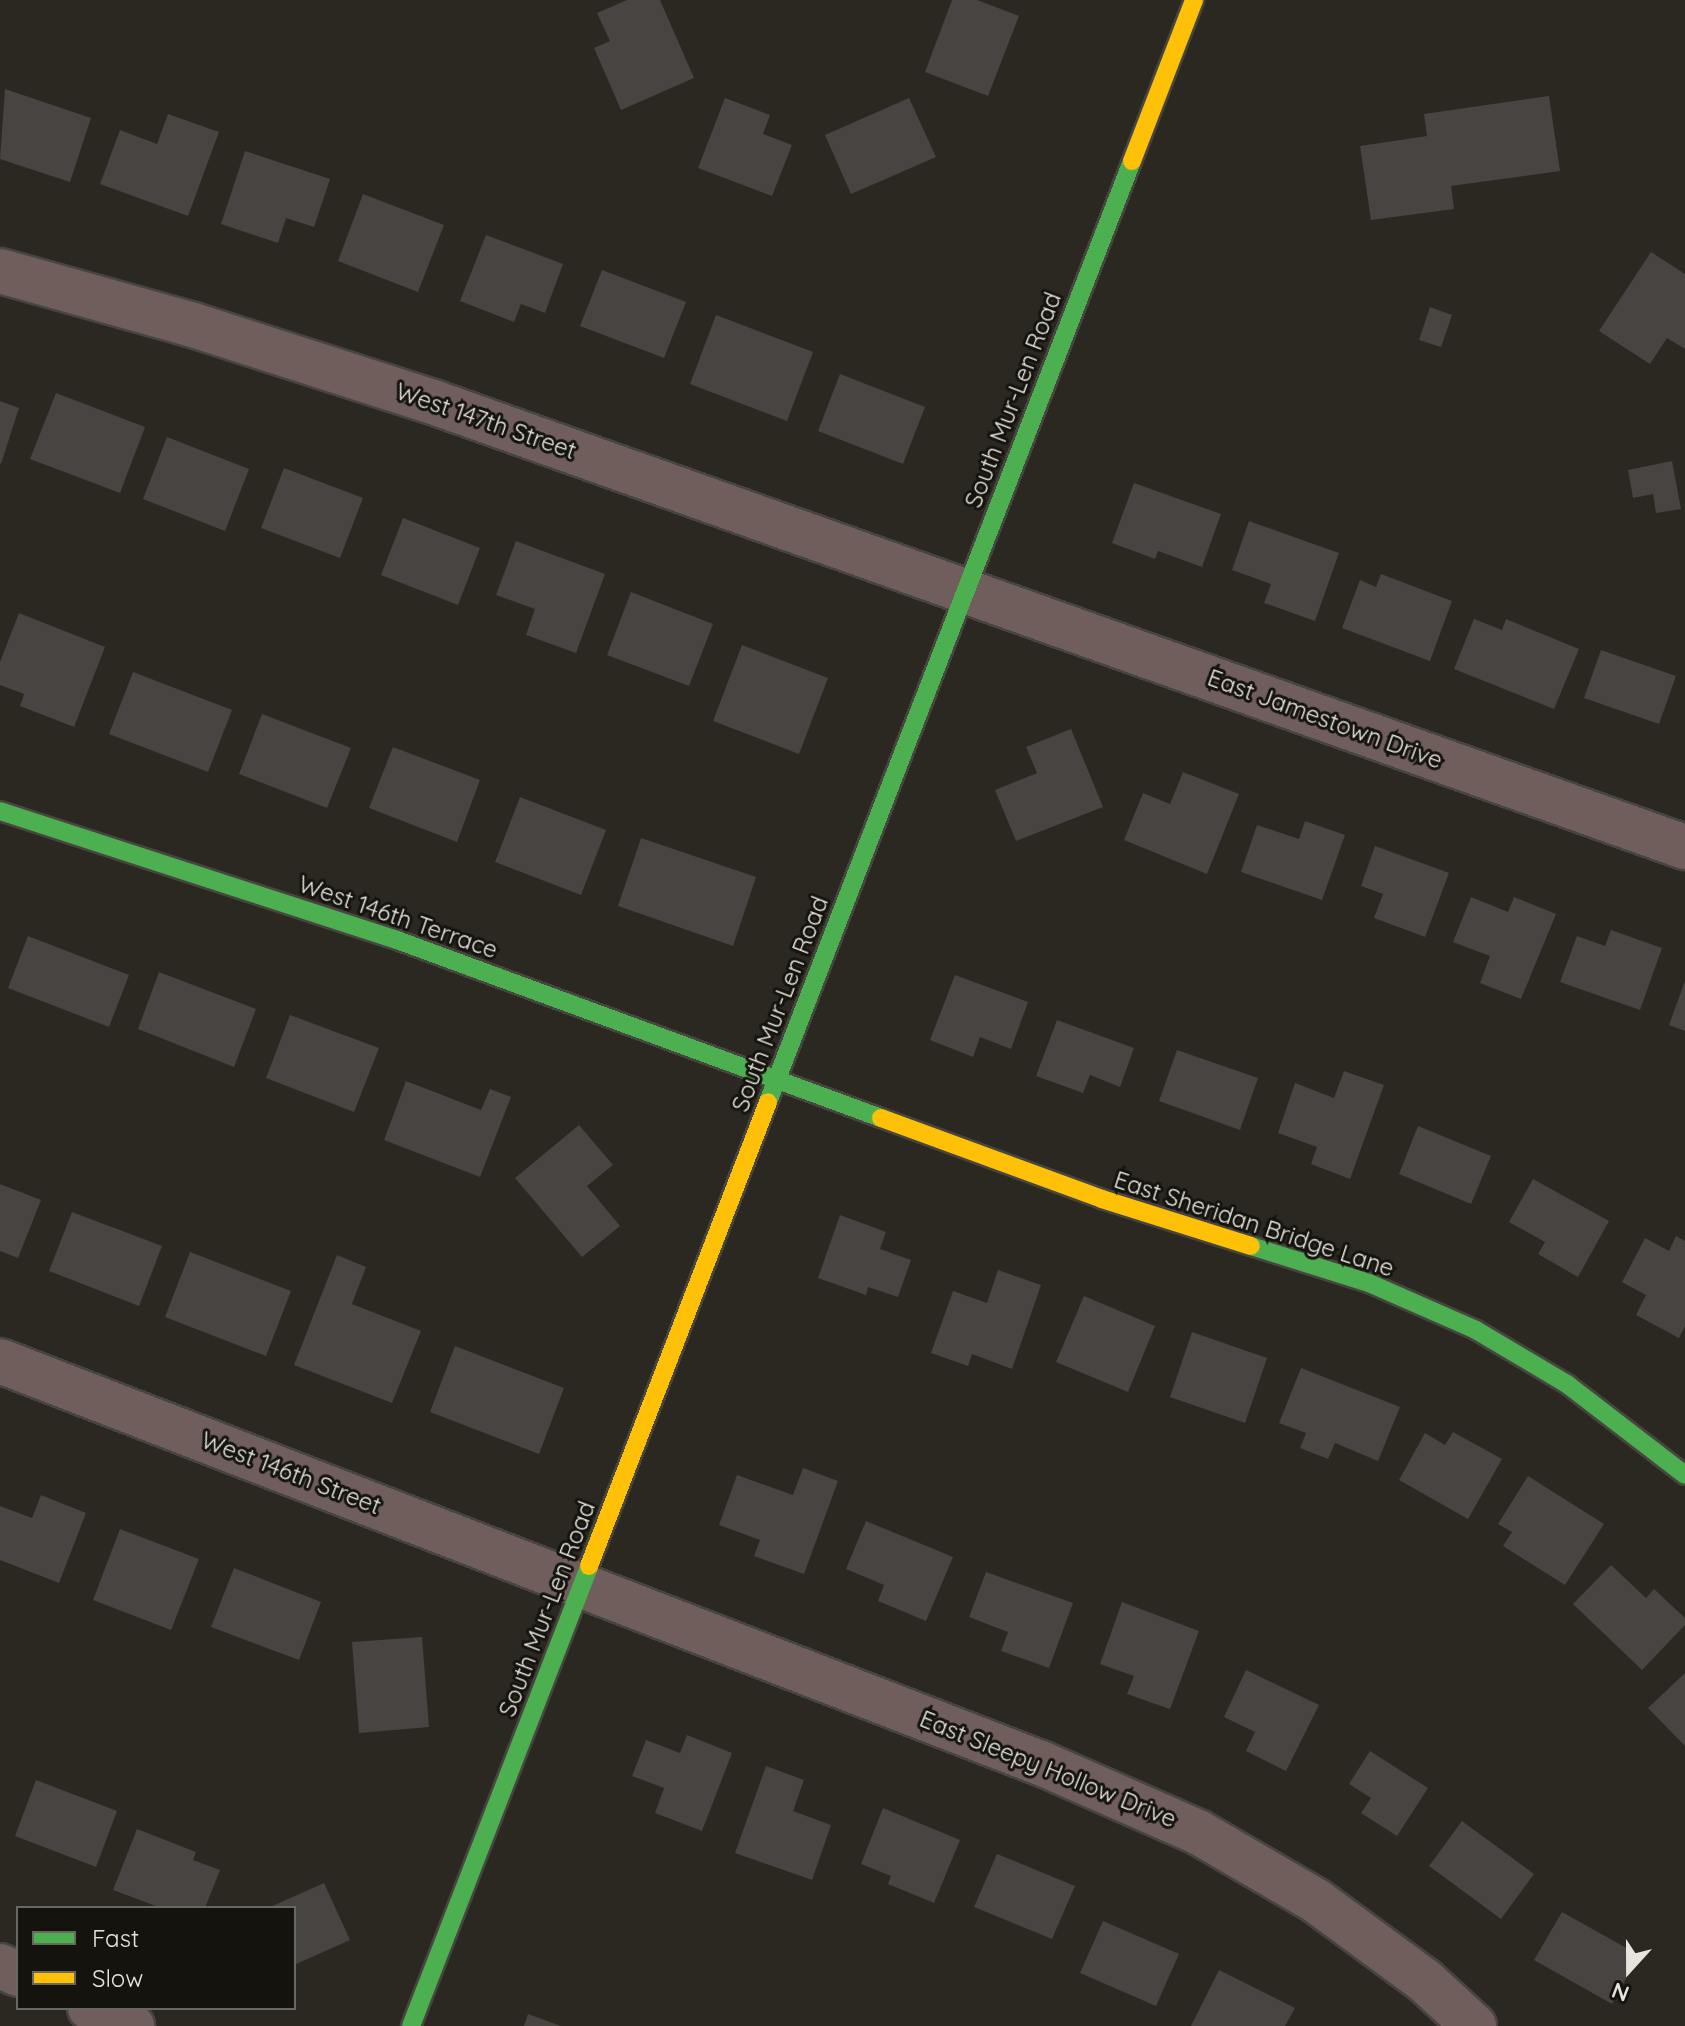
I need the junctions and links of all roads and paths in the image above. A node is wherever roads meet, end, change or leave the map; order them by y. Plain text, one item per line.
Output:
1 (1194, 0) edge
2 (0, 271) edge
3 (965, 591) junction
4 (0, 811) edge
5 (1685, 847) edge
6 (777, 1080) junction
7 (0, 1361) edge
8 (1685, 1475) edge
9 (581, 1585) junction
10 (95, 2010) edge
11 (132, 2026) edge
12 (411, 2026) edge
13 (1474, 2026) edge

1 - 3 main road, South Mur-Len Road
2 - 3 street, West 147th Street
3 - 5 street, East Jamestown Drive
3 - 6 main road, South Mur-Len Road
4 - 6 main road, West 146th Terrace
6 - 8 main road, East Sheridan Bridge Lane
6 - 9 main road, South Mur-Len Road
7 - 9 street, West 146th Street
9 - 12 main road, South Mur-Len Road
9 - 13 street, East Sleepy Hollow Drive
10 - 11 street

